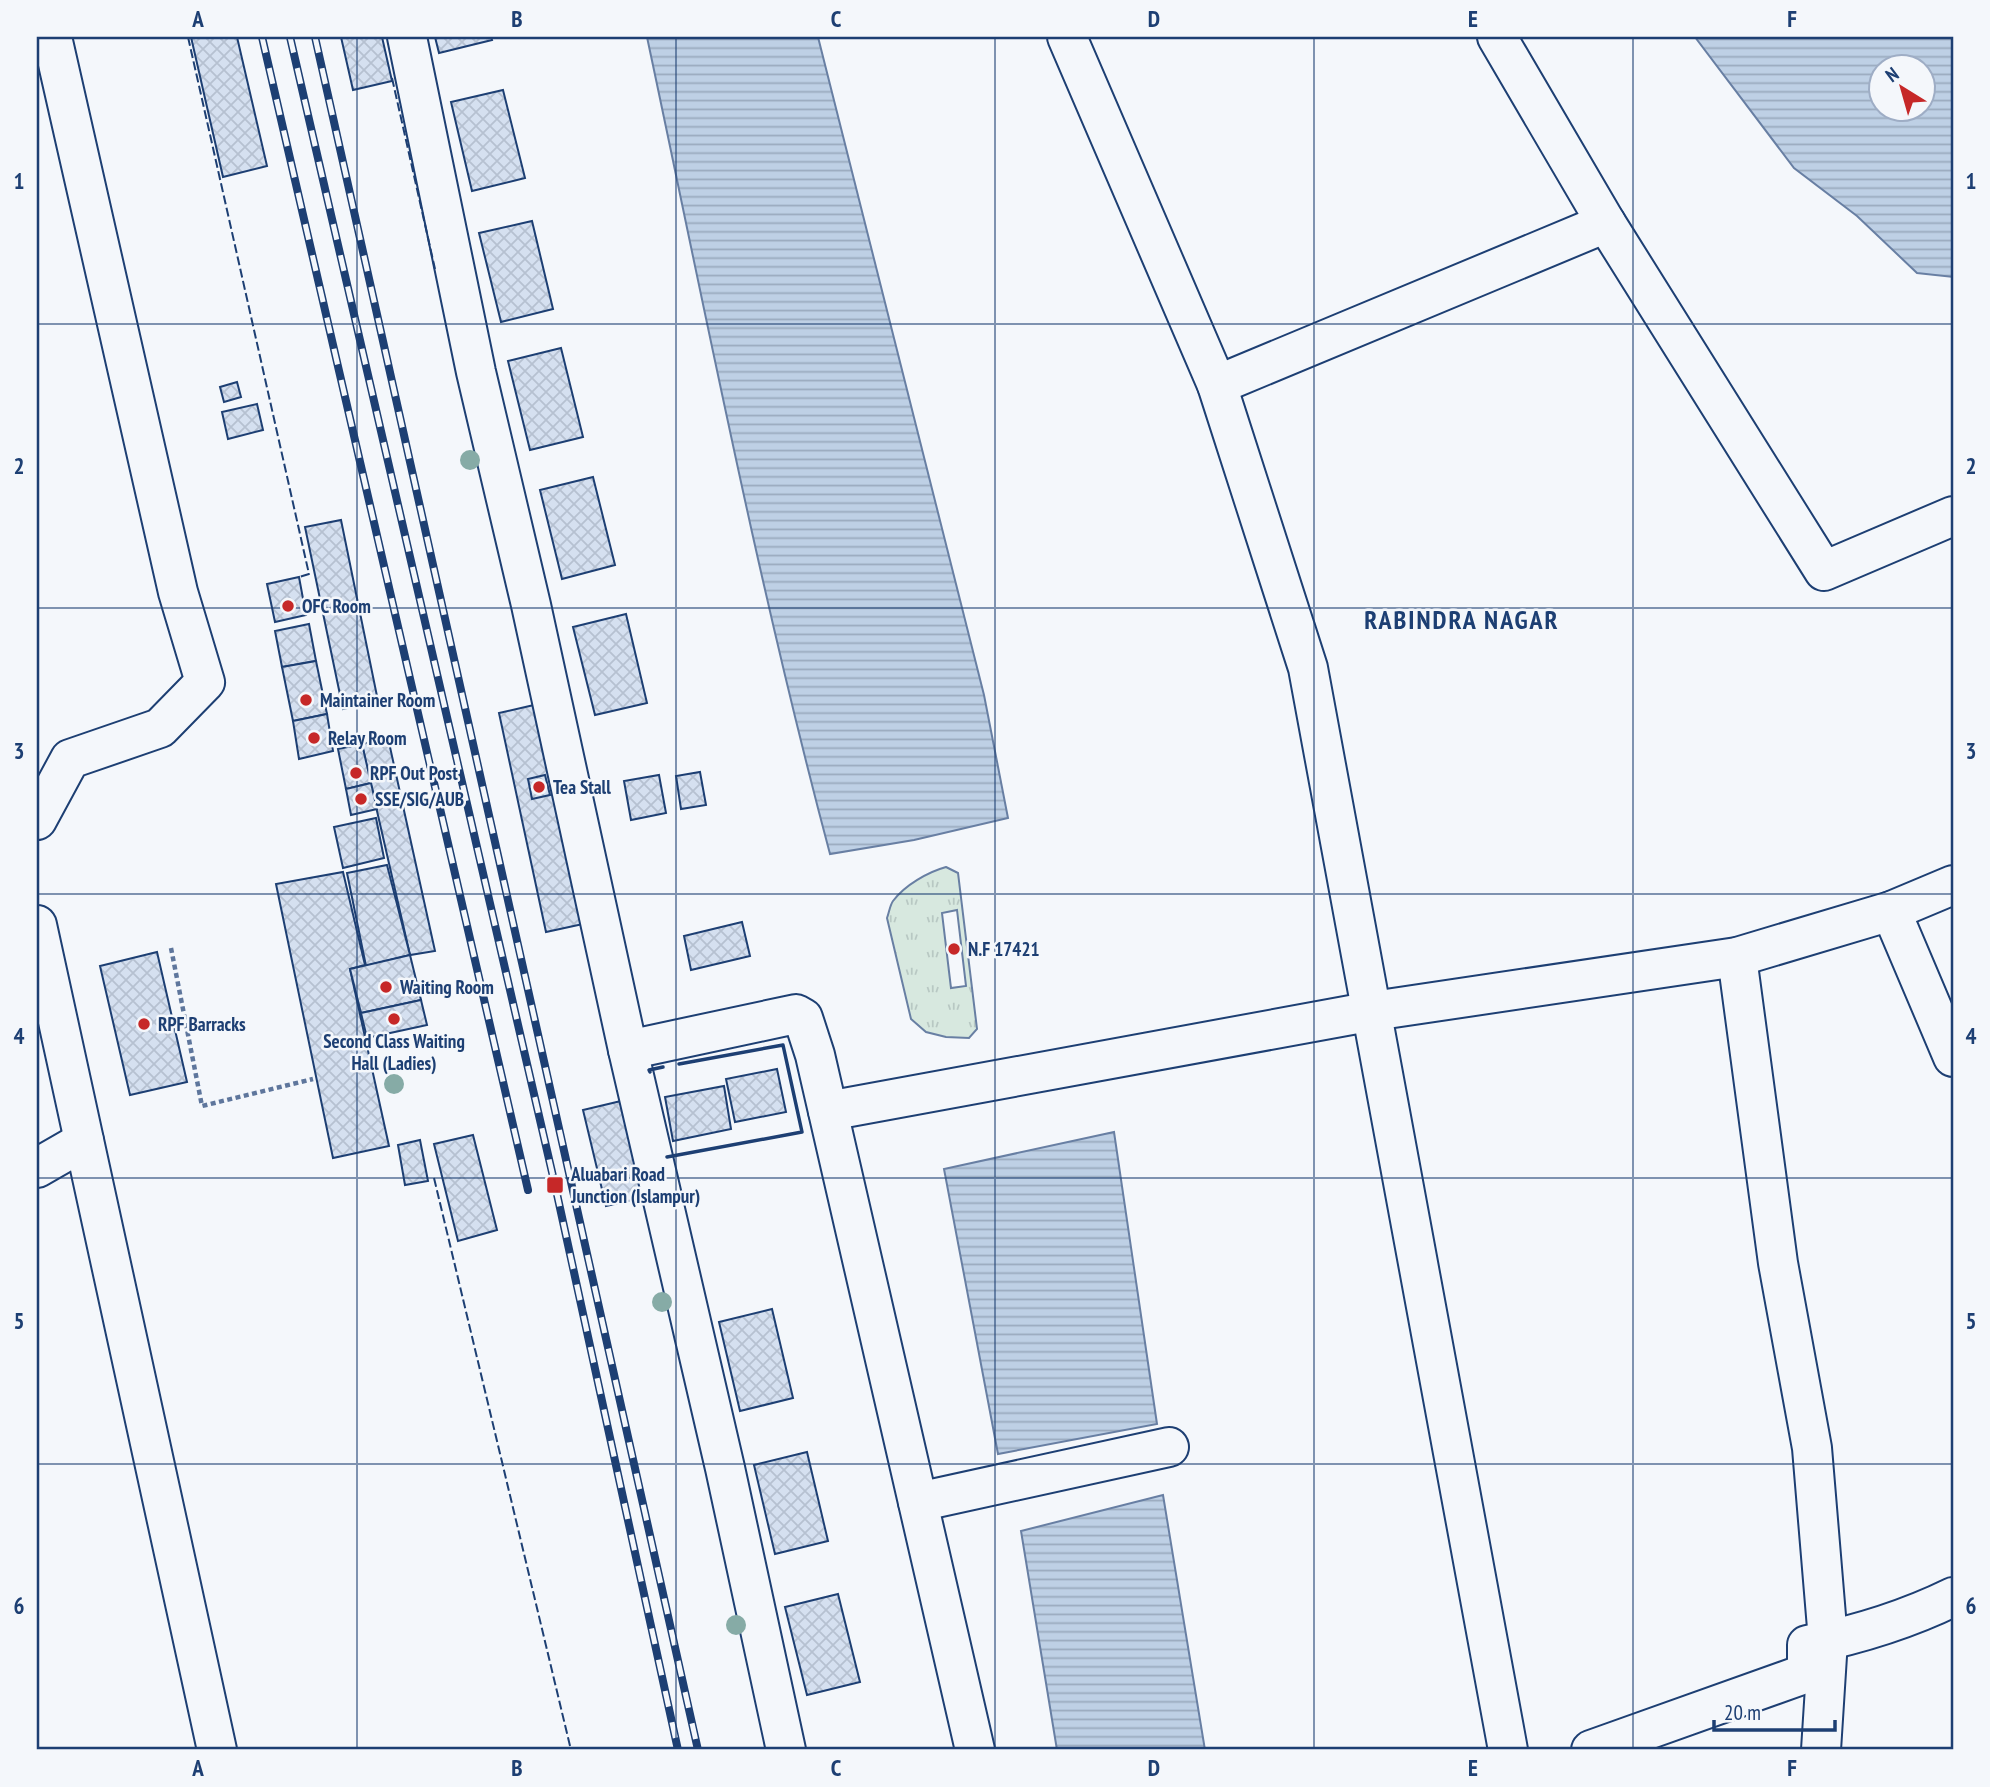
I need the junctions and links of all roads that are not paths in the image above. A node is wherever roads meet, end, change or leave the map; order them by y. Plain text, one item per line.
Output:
1 (52, 37) edge
2 (407, 37) edge
3 (1067, 37) edge
4 (1497, 37) edge
5 (1606, 223) junction
6 (1217, 386) junction
7 (1953, 516) edge
8 (37, 820) edge
9 (1953, 885) edge
10 (1891, 911) junction
11 (37, 925) edge
12 (1737, 957) junction
13 (1373, 1011) junction
14 (628, 1050) junction
15 (1953, 1057) edge
16 (828, 1111) junction
17 (84, 1141) junction
18 (37, 1168) edge
19 (1169, 1447) dead end
20 (918, 1502) junction
21 (1953, 1597) edge
22 (1828, 1640) junction
23 (217, 1750) edge
24 (786, 1750) edge
25 (975, 1750) edge
26 (1508, 1750) edge
27 (1591, 1750) edge
28 (1821, 1750) edge

1 - 8 street
2 - 14 street
3 - 6 street
4 - 5 street
5 - 6 street
5 - 7 street
6 - 13 street
9 - 10 street
10 - 12 street
10 - 15 street
11 - 17 street
12 - 13 street
12 - 22 street
13 - 16 street
13 - 26 street
14 - 16 street
14 - 24 street
16 - 20 street
17 - 18 street
17 - 23 street
19 - 20 street
20 - 25 street
21 - 22 street
22 - 27 street
22 - 28 street

